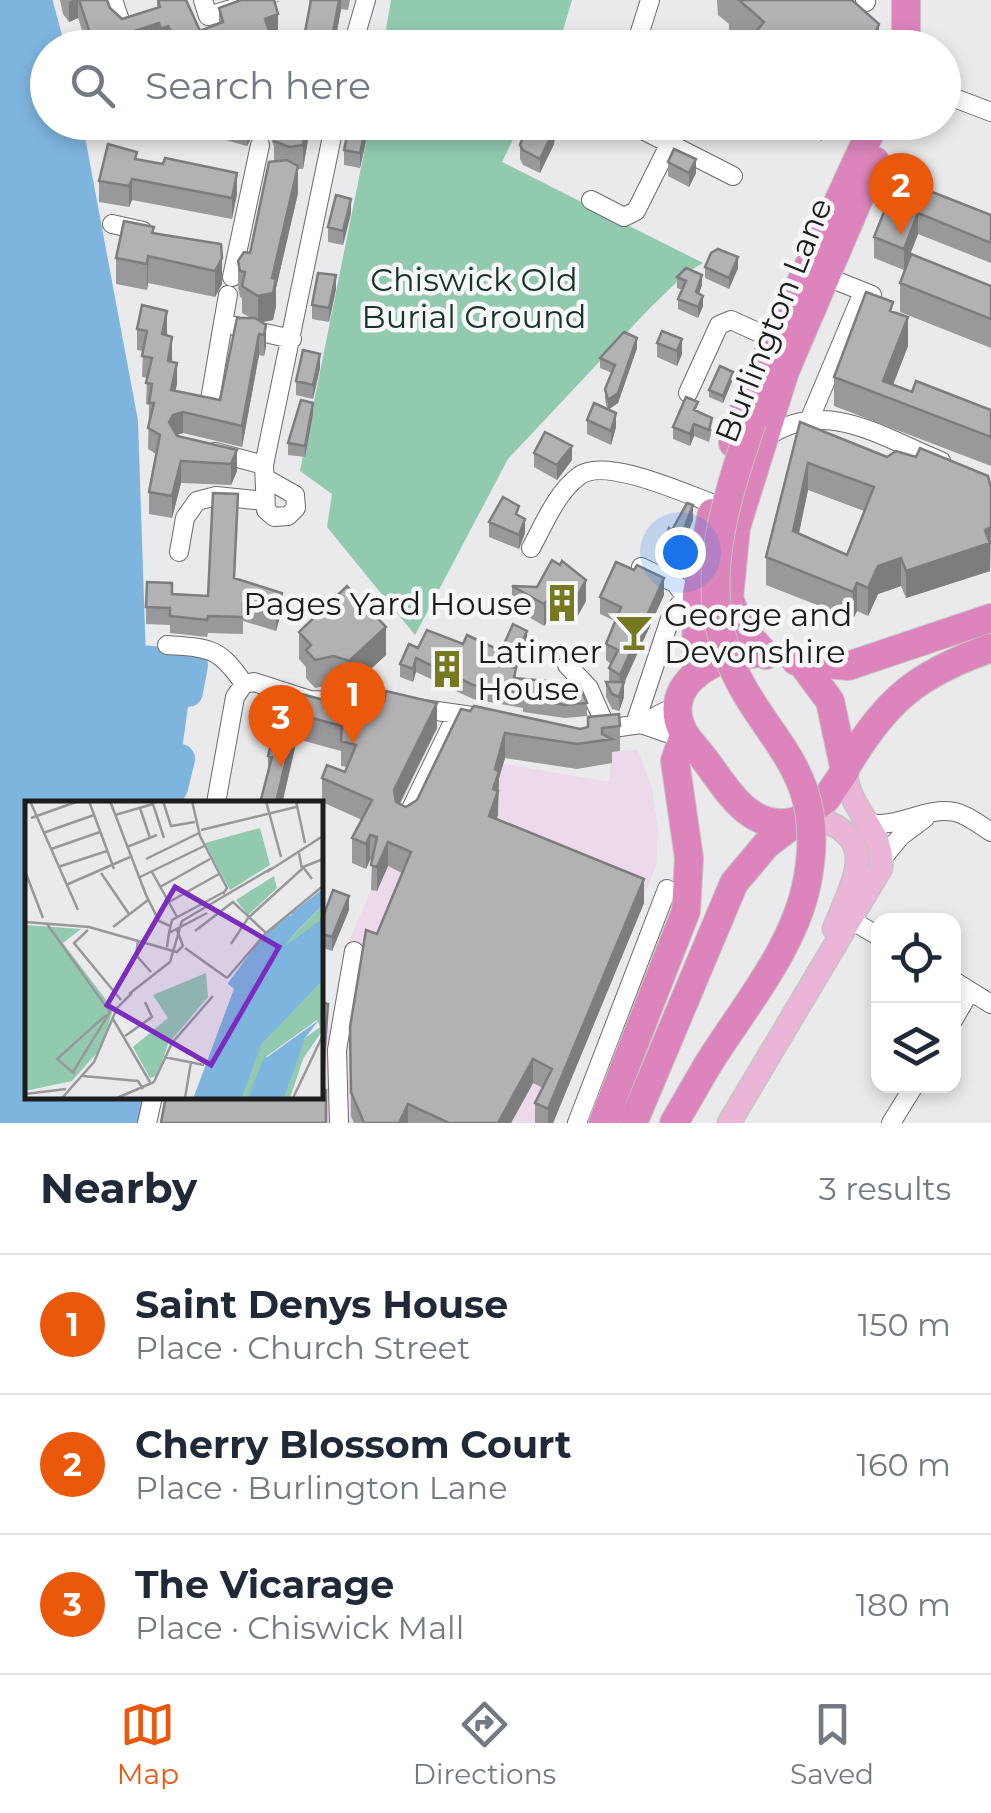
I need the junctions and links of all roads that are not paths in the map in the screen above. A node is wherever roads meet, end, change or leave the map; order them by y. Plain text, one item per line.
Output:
1 (113, 0) edge
2 (203, 0) edge
3 (366, 0) edge
4 (650, 0) edge
5 (906, 0) edge
6 (235, 8) edge
7 (121, 23) edge
8 (357, 30) edge
9 (641, 30) edge
10 (906, 30) edge
11 (961, 101) edge
12 (991, 112) edge
13 (261, 140) edge
14 (331, 140) edge
15 (660, 140) edge
16 (869, 140) edge
17 (884, 140) edge
18 (669, 145) junction
19 (255, 174) junction
20 (733, 176) dead end
21 (278, 178) edge
22 (301, 181) edge
23 (322, 186) junction
24 (590, 200) dead end
25 (112, 224) dead end
26 (167, 236) edge
27 (816, 273) junction
28 (863, 292) junction
29 (891, 302) edge
30 (223, 324) junction
31 (292, 339) junction
32 (774, 340) junction
33 (688, 393) edge
34 (208, 406) edge
35 (810, 416) junction
36 (756, 432) junction
37 (200, 449) edge
38 (265, 471) junction
39 (968, 472) edge
40 (265, 501) junction
41 (714, 504) junction
42 (531, 548) dead end
43 (178, 552) dead end
44 (640, 566) edge
45 (692, 596) junction
46 (991, 618) edge
47 (167, 644) dead end
48 (991, 648) edge
49 (766, 655) junction
50 (801, 662) junction
51 (567, 665) dead end
52 (696, 675) junction
53 (244, 684) junction
54 (677, 705) junction
55 (457, 714) junction
56 (497, 720) edge
57 (638, 724) junction
58 (608, 729) junction
59 (579, 730) edge
60 (684, 734) junction
61 (846, 769) junction
62 (216, 801) edge
63 (930, 814) junction
64 (801, 818) junction
65 (406, 819) edge
66 (868, 823) junction
67 (991, 832) edge
68 (882, 859) junction
69 (667, 890) dead end
70 (853, 920) junction
71 (871, 932) edge
72 (354, 951) dead end
73 (816, 974) junction
74 (962, 986) edge
75 (991, 1004) edge
76 (910, 1093) edge
77 (152, 1098) edge
78 (591, 1120) edge
79 (147, 1123) edge
80 (339, 1123) edge
81 (633, 1123) edge
82 (674, 1123) edge
83 (729, 1123) edge
84 (891, 1123) edge

1 - 7 street
2 - 6 street
3 - 8 street
4 - 9 street
5 - 10 highway
11 - 12 street
13 - 19 street
14 - 23 street
15 - 18 street
16 - 27 highway, Burlington Lane
17 - 27 highway, Burlington Lane
18 - 20 street
18 - 24 street
19 - 21 street
19 - 30 street
22 - 23 street
23 - 31 street
25 - 26 street
27 - 28 street
27 - 32 highway, Burlington Lane
27 - 36 highway
28 - 29 street
28 - 35 street
30 - 31 street
30 - 34 street
31 - 38 street
32 - 33 street
32 - 41 highway, Burlington Lane
35 - 36 street
35 - 39 street
36 - 49 highway, Burlington Lane
36 - 82 highway, bridge
37 - 38 street
38 - 40 street
38 - 40 street
40 - 43 street
41 - 42 street
41 - 45 highway, Burlington Lane
44 - 45 street
45 - 52 highway, Burlington Lane
45 - 57 street, Burlington Lane
46 - 50 highway
47 - 53 street
48 - 61 highway
49 - 50 highway
49 - 52 highway
50 - 61 highway
51 - 58 street
52 - 54 highway
53 - 55 street
53 - 62 street
54 - 57 street
54 - 60 highway
55 - 56 street
55 - 65 street
57 - 58 street
57 - 60 street
58 - 59 street
60 - 64 highway
60 - 78 highway
61 - 64 highway
61 - 66 main road
63 - 66 street
63 - 67 street
63 - 68 street
64 - 73 main road
64 - 81 highway
66 - 68 main road
68 - 70 main road
69 - 78 street
70 - 71 street
70 - 73 main road
72 - 80 street
73 - 83 main road
74 - 75 street
76 - 84 street
77 - 79 street

